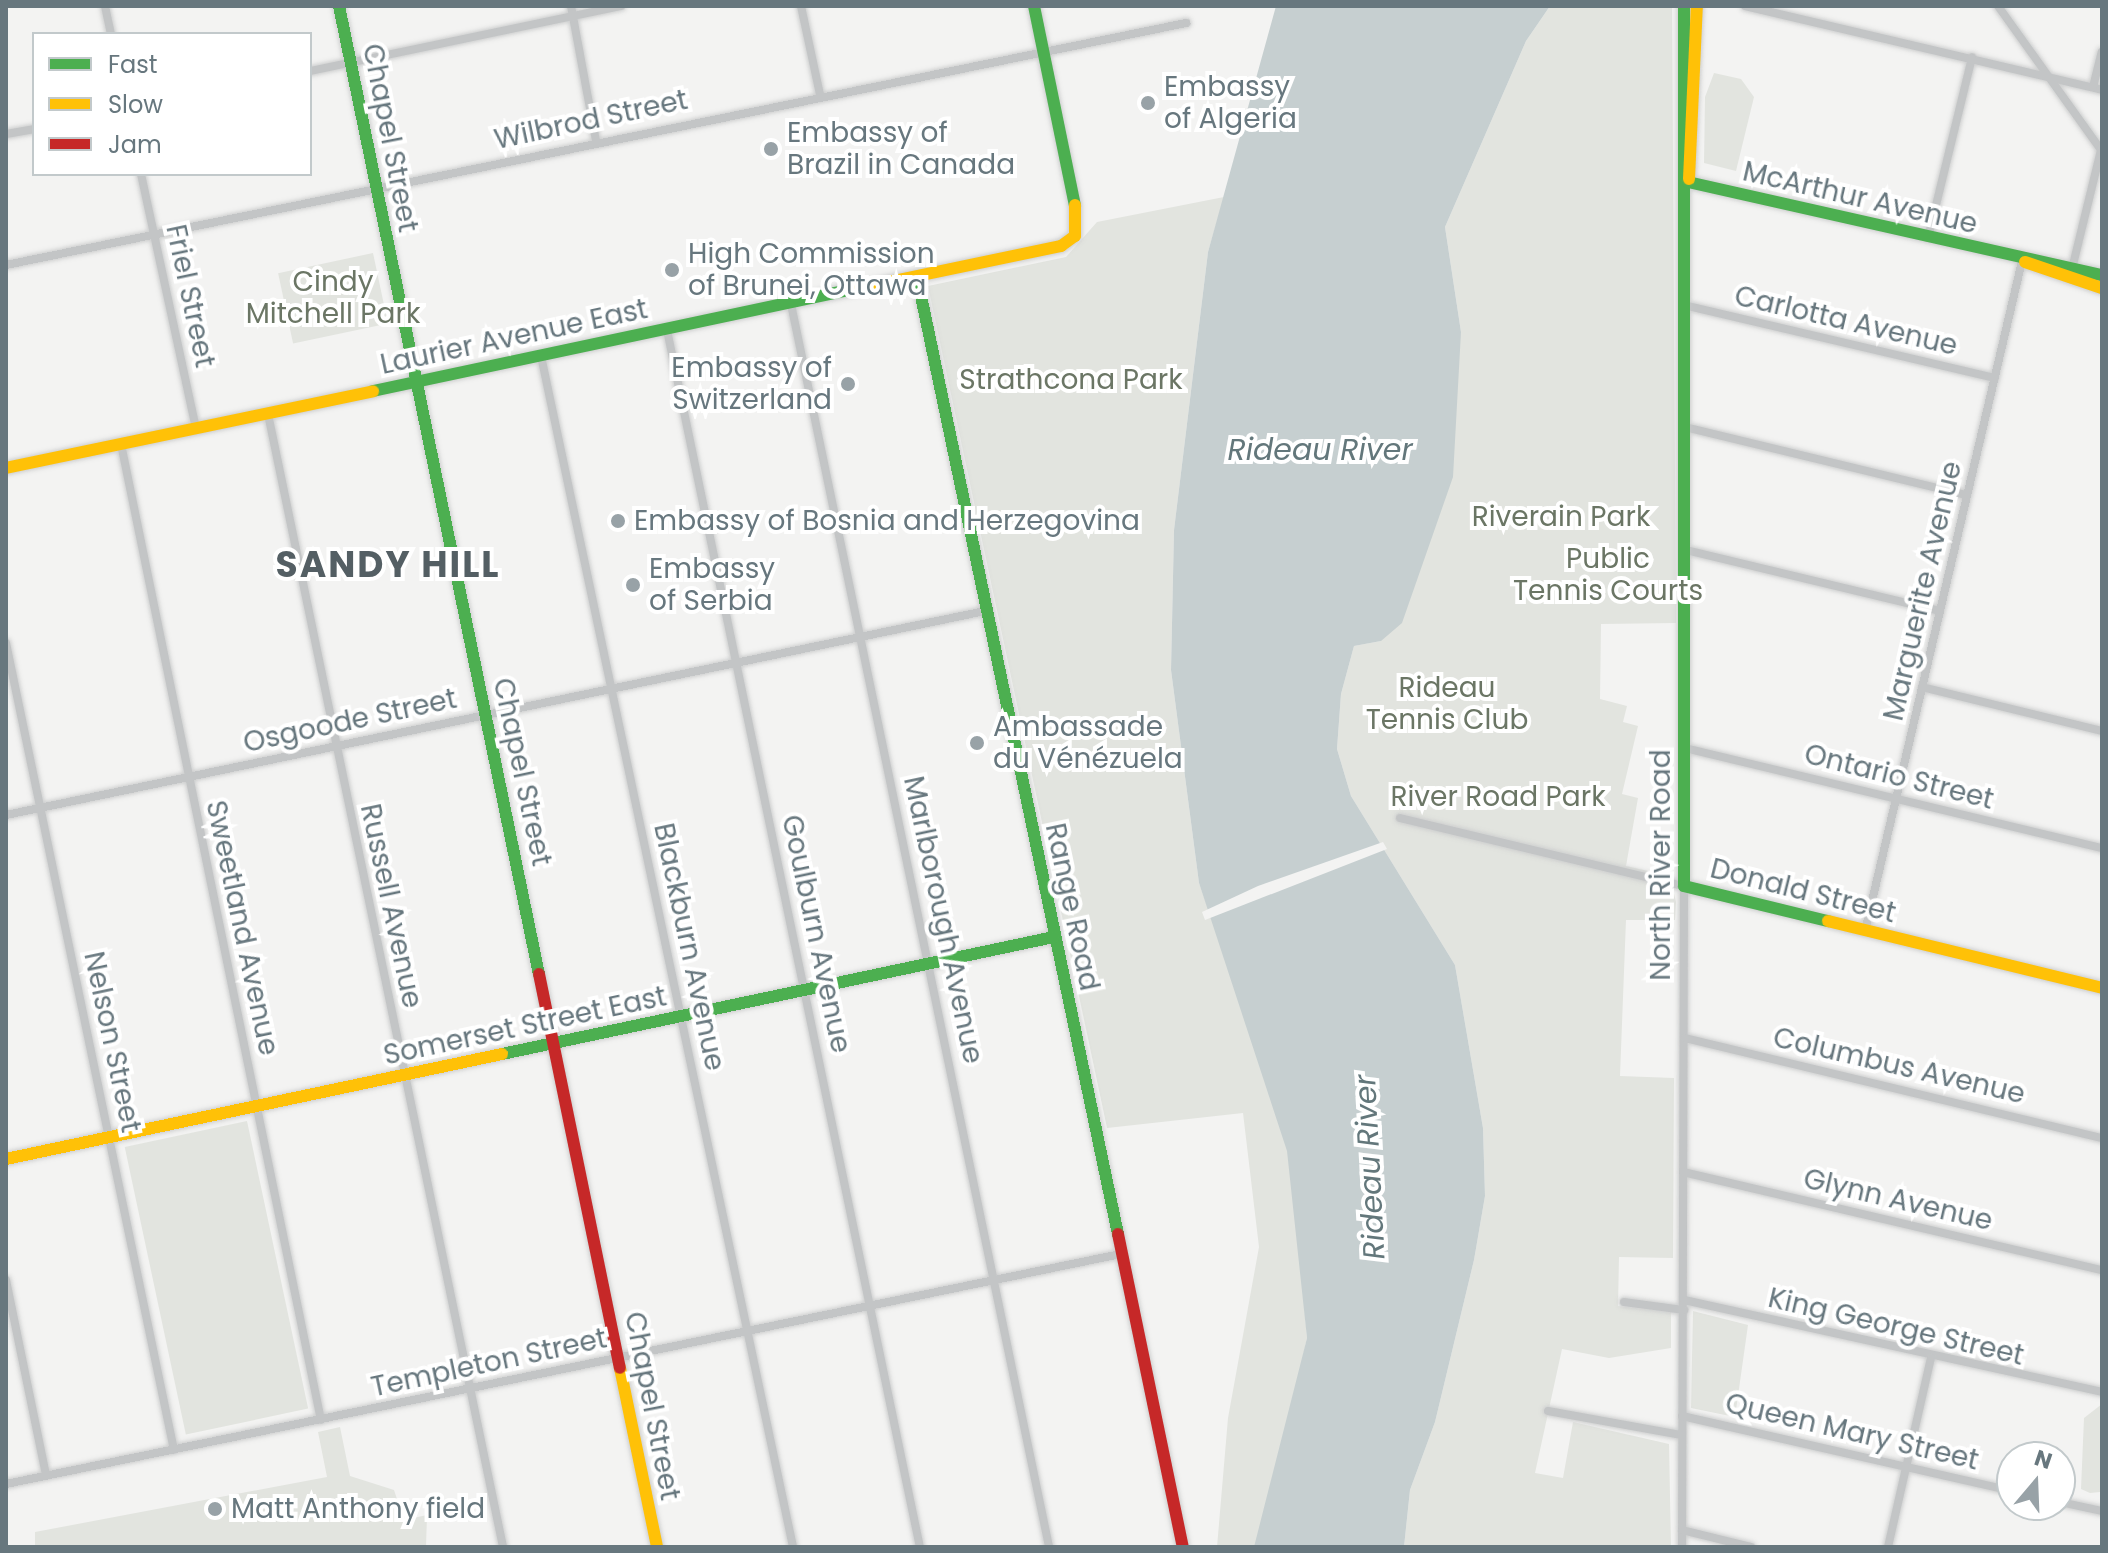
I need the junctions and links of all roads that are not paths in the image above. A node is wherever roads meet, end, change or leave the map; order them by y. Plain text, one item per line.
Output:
1 (105, 6) edge
2 (339, 6) edge
3 (621, 6) edge
4 (801, 6) edge
5 (1034, 6) edge
6 (1684, 6) edge
7 (1697, 6) edge
8 (1745, 6) edge
9 (1998, 6) edge
10 (572, 11) edge
11 (1186, 23) dead end
12 (111, 32) edge
13 (1042, 49) junction
14 (2102, 52) edge
15 (1972, 57) junction
16 (349, 62) junction
17 (312, 71) edge
18 (2049, 76) junction
19 (2098, 88) edge
20 (820, 95) junction
21 (32, 129) edge
22 (6, 134) edge
23 (596, 141) junction
24 (2102, 150) edge
25 (141, 176) edge
26 (1688, 182) junction
27 (375, 187) junction
28 (154, 233) junction
29 (1928, 238) junction
30 (2022, 261) junction
31 (6, 265) edge
32 (2071, 274) junction
33 (2102, 275) edge
34 (917, 277) junction
35 (2102, 288) edge
36 (791, 304) junction
37 (1688, 306) junction
38 (667, 330) junction
39 (541, 356) junction
40 (1995, 378) junction
41 (416, 383) junction
42 (268, 414) junction
43 (1685, 427) junction
44 (196, 428) junction
45 (121, 444) junction
46 (6, 468) edge
47 (1967, 495) junction
48 (1686, 550) junction
49 (985, 611) junction
50 (1940, 611) junction
51 (861, 638) junction
52 (6, 643) edge
53 (738, 663) junction
54 (1922, 687) junction
55 (613, 688) junction
56 (486, 716) junction
57 (2102, 731) edge
58 (336, 746) junction
59 (1685, 748) junction
60 (189, 777) junction
61 (1898, 799) junction
62 (40, 808) junction
63 (6, 815) edge
64 (1400, 818) dead end
65 (2102, 848) edge
66 (1684, 886) junction
67 (1865, 931) junction
68 (1054, 937) junction
69 (931, 965) junction
70 (2102, 988) edge
71 (805, 992) junction
72 (681, 1018) junction
73 (1685, 1038) junction
74 (554, 1046) junction
75 (403, 1076) junction
76 (257, 1106) junction
77 (2102, 1138) edge
78 (109, 1139) junction
79 (6, 1159) edge
80 (1683, 1172) junction
81 (1121, 1254) junction
82 (2102, 1270) edge
83 (6, 1280) edge
84 (994, 1281) junction
85 (1624, 1302) dead end
86 (870, 1305) junction
87 (1684, 1305) junction
88 (749, 1329) junction
89 (619, 1357) junction
90 (1931, 1358) junction
91 (470, 1389) junction
92 (2100, 1393) edge
93 (1548, 1411) dead end
94 (1682, 1416) junction
95 (321, 1420) junction
96 (1682, 1435) junction
97 (174, 1450) junction
98 (1907, 1466) junction
99 (46, 1475) junction
100 (6, 1484) edge
101 (1996, 1487) edge
102 (2076, 1505) edge
103 (2102, 1511) edge
104 (1682, 1530) junction
105 (503, 1547) edge
106 (657, 1547) edge
107 (793, 1547) edge
108 (920, 1547) edge
109 (1049, 1547) edge
110 (1183, 1547) edge
111 (1682, 1547) edge
112 (1751, 1547) edge
113 (1888, 1547) edge

1 - 12 street
2 - 16 street, Chapel Street
3 - 10 street
4 - 20 street
5 - 13 street
6 - 26 street, North River Road
7 - 26 street, North River Road
8 - 15 street
9 - 18 street
10 - 16 street
10 - 23 street
11 - 13 street, Wilbrod Street
13 - 20 street, Wilbrod Street
13 - 34 street, Laurier Avenue East
14 - 19 street
15 - 18 street
15 - 29 street
16 - 17 street
16 - 27 street, Chapel Street
18 - 19 street
18 - 24 street
20 - 23 street, Wilbrod Street
21 - 22 street
23 - 27 street, Wilbrod Street
24 - 32 street
25 - 28 street, Friel Street
26 - 29 street, McArthur Avenue
26 - 37 street, North River Road
27 - 28 street, Wilbrod Street
27 - 41 street, Chapel Street
28 - 31 street, Wilbrod Street
28 - 44 street, Friel Street
29 - 30 street, McArthur Avenue
30 - 32 street, McArthur Avenue
30 - 40 street, Marguerite Avenue
32 - 33 street, McArthur Avenue
32 - 35 street, McArthur Avenue
34 - 36 street, Laurier Avenue East
34 - 49 street, Range Road
36 - 38 street, Laurier Avenue East
36 - 51 street, Marlborough Avenue
37 - 40 street, Carlotta Avenue
37 - 43 street, North River Road
38 - 39 street, Laurier Avenue East
38 - 53 street, Goulburn Avenue
39 - 41 street, Laurier Avenue East
39 - 55 street, Blackburn Avenue
40 - 47 street, Marguerite Avenue
41 - 42 street, Laurier Avenue East
41 - 56 street, Chapel Street
42 - 44 street, Laurier Avenue East
42 - 58 street, Russell Avenue
43 - 47 street
43 - 48 street, North River Road
44 - 45 street, Laurier Avenue East
45 - 46 street, Laurier Avenue East
45 - 60 street, Sweetland Avenue
47 - 50 street, Marguerite Avenue
48 - 50 street
48 - 59 street, North River Road
49 - 51 street, Osgoode Street
49 - 68 street, Range Road
50 - 54 street, Marguerite Avenue
51 - 53 street, Osgoode Street
51 - 69 street, Marlborough Avenue
52 - 62 street, Nelson Street
53 - 55 street, Osgoode Street
53 - 71 street, Goulburn Avenue
54 - 57 street
54 - 61 street, Marguerite Avenue
55 - 56 street, Osgoode Street
55 - 72 street, Blackburn Avenue
56 - 58 street, Osgoode Street
56 - 74 street, Chapel Street
58 - 60 street, Osgoode Street
58 - 75 street, Russell Avenue
59 - 61 street, Ontario Street
59 - 66 street, North River Road
60 - 62 street, Osgoode Street
60 - 76 street, Sweetland Avenue
61 - 65 street, Ontario Street
61 - 67 street, Marguerite Avenue
62 - 63 street, Osgoode Street
62 - 78 street, Nelson Street
64 - 66 street, Donald Street
66 - 67 street, Donald Street
66 - 73 street, North River Road
67 - 70 street, Donald Street
68 - 69 street, Somerset Street East
68 - 81 street, Range Road
69 - 71 street, Somerset Street East
69 - 84 street, Marlborough Avenue
71 - 72 street, Somerset Street East
71 - 86 street, Goulburn Avenue
72 - 74 street, Somerset Street East
72 - 88 street, Blackburn Avenue
73 - 77 street, Columbus Avenue
73 - 80 street, North River Road
74 - 75 street, Somerset Street East
74 - 89 street, Chapel Street
75 - 76 street, Somerset Street East
75 - 91 street, Russell Avenue
76 - 78 street, Somerset Street East
76 - 95 street, Sweetland Avenue
78 - 79 street, Somerset Street East
78 - 97 street, Nelson Street
80 - 82 street, Glynn Avenue
80 - 87 street, North River Road
81 - 84 street, Templeton Street
81 - 110 street, Range Road
83 - 99 street
84 - 86 street, Templeton Street
84 - 109 street, Marlborough Avenue
85 - 87 street, King George Street
86 - 88 street, Templeton Street
86 - 108 street, Goulburn Avenue
87 - 90 street, King George Street
87 - 94 street, North River Road
88 - 89 street, Templeton Street
88 - 107 street, Blackburn Avenue
89 - 91 street, Templeton Street
89 - 106 street, Chapel Street
90 - 92 street, King George Street
90 - 98 street
91 - 95 street, Templeton Street
91 - 105 street, Russell Avenue
93 - 96 street
94 - 96 street, North River Road
94 - 98 street, Queen Mary Street
95 - 97 street, Templeton Street
96 - 104 street, North River Road
97 - 99 street, Templeton Street
98 - 101 street, Queen Mary Street
98 - 113 street
99 - 100 street, Templeton Street
102 - 103 street
104 - 111 street, North River Road
104 - 112 street

